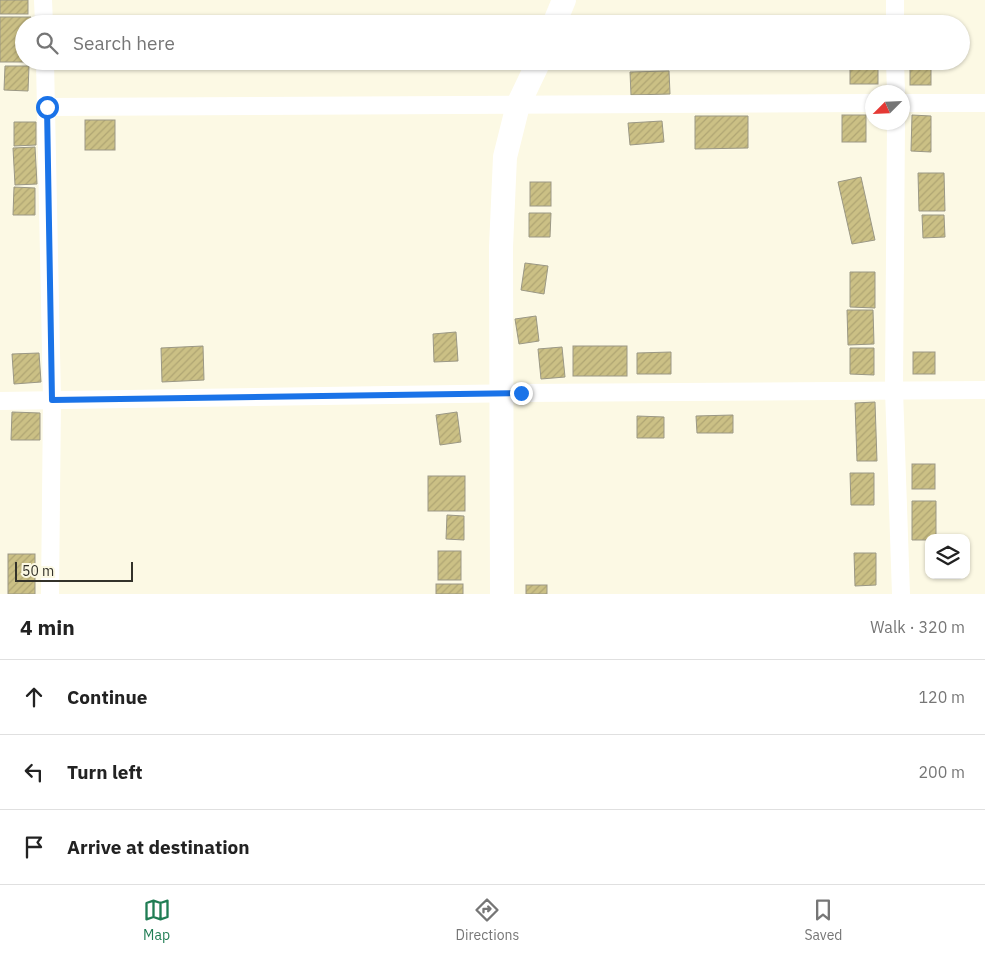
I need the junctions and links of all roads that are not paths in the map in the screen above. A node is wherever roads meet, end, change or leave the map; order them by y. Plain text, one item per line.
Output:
1 (43, 0) edge
2 (564, 0) edge
3 (895, 0) edge
4 (44, 15) edge
5 (558, 15) edge
6 (895, 15) edge
7 (45, 70) edge
8 (535, 70) edge
9 (895, 70) edge
10 (896, 85) edge
11 (865, 103) edge
12 (910, 103) edge
13 (985, 103) edge
14 (518, 105) junction
15 (47, 107) junction
16 (896, 130) edge
17 (894, 390) junction
18 (985, 390) edge
19 (501, 394) junction
20 (52, 400) junction
21 (0, 401) edge
22 (50, 594) edge
23 (502, 594) edge
24 (901, 594) edge

1 - 4 street
2 - 5 main road
3 - 6 street
7 - 15 street
8 - 14 main road
9 - 10 street
11 - 14 street
12 - 13 street
14 - 15 street
14 - 19 main road
15 - 20 street
16 - 17 street
17 - 18 street
17 - 19 street
17 - 24 street
19 - 20 street
19 - 23 main road
20 - 21 street
20 - 22 street

